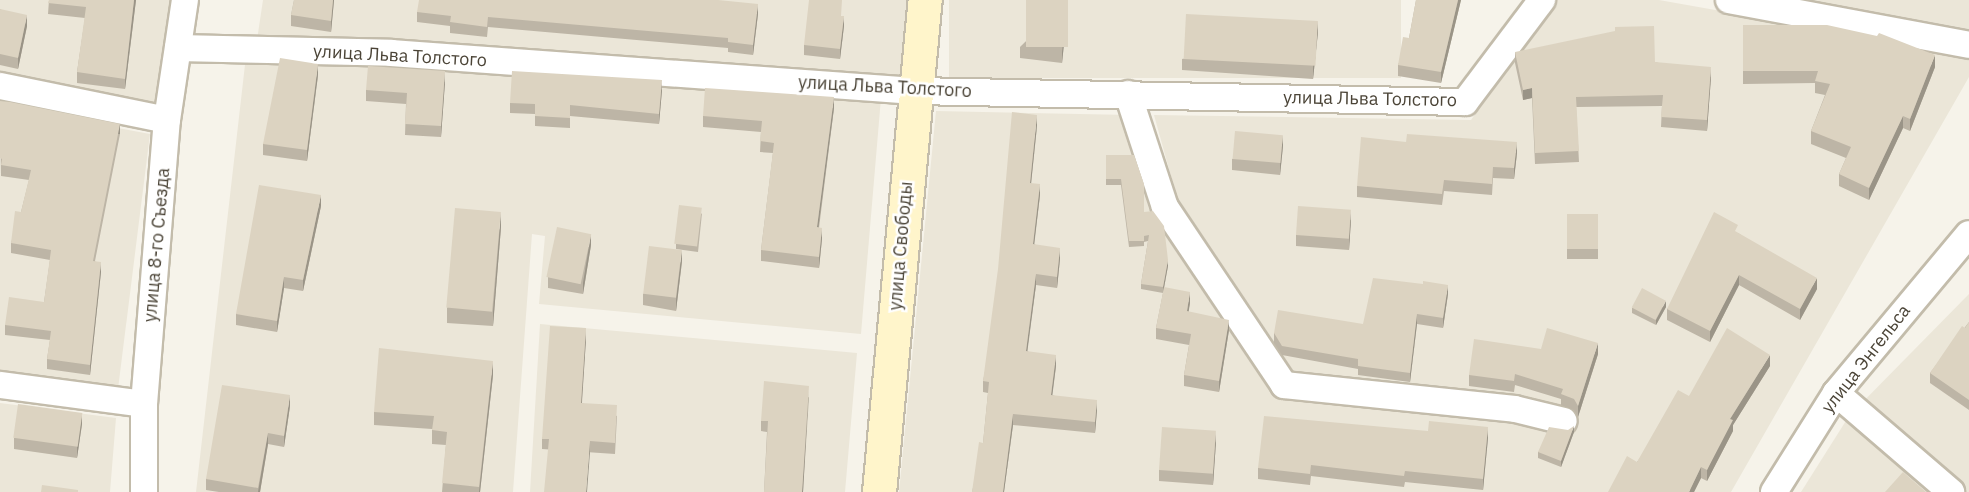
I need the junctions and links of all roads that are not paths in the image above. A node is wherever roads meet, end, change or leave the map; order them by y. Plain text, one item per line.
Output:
1 (185, 0) edge
2 (925, 0) edge
3 (1542, 0) edge
4 (1729, 0) edge
5 (1969, 45) edge
6 (178, 48) junction
7 (0, 86) edge
8 (915, 91) junction
9 (1128, 94) junction
10 (167, 120) junction
11 (1969, 234) edge
12 (0, 385) edge
13 (1836, 393) junction
14 (144, 404) junction
15 (1564, 421) dead end
16 (1969, 488) edge
17 (144, 492) edge
18 (879, 492) edge
19 (1774, 492) edge
20 (1952, 492) edge
21 (1964, 492) edge

1 - 6 street, улица 8-го Съезда
2 - 8 street, улица Свободы
3 - 9 street, улица Льва Толстого
4 - 5 street
6 - 8 street, улица Льва Толстого
6 - 10 street, улица 8-го Съезда
7 - 10 street
8 - 9 street, улица Льва Толстого
8 - 18 street, улица Свободы
9 - 15 street
10 - 14 street, улица 8-го Съезда
11 - 13 street, улица Энгельса
12 - 14 street
13 - 19 street, улица Энгельса
13 - 20 street
14 - 17 street, улица 8-го Съезда
16 - 21 street

